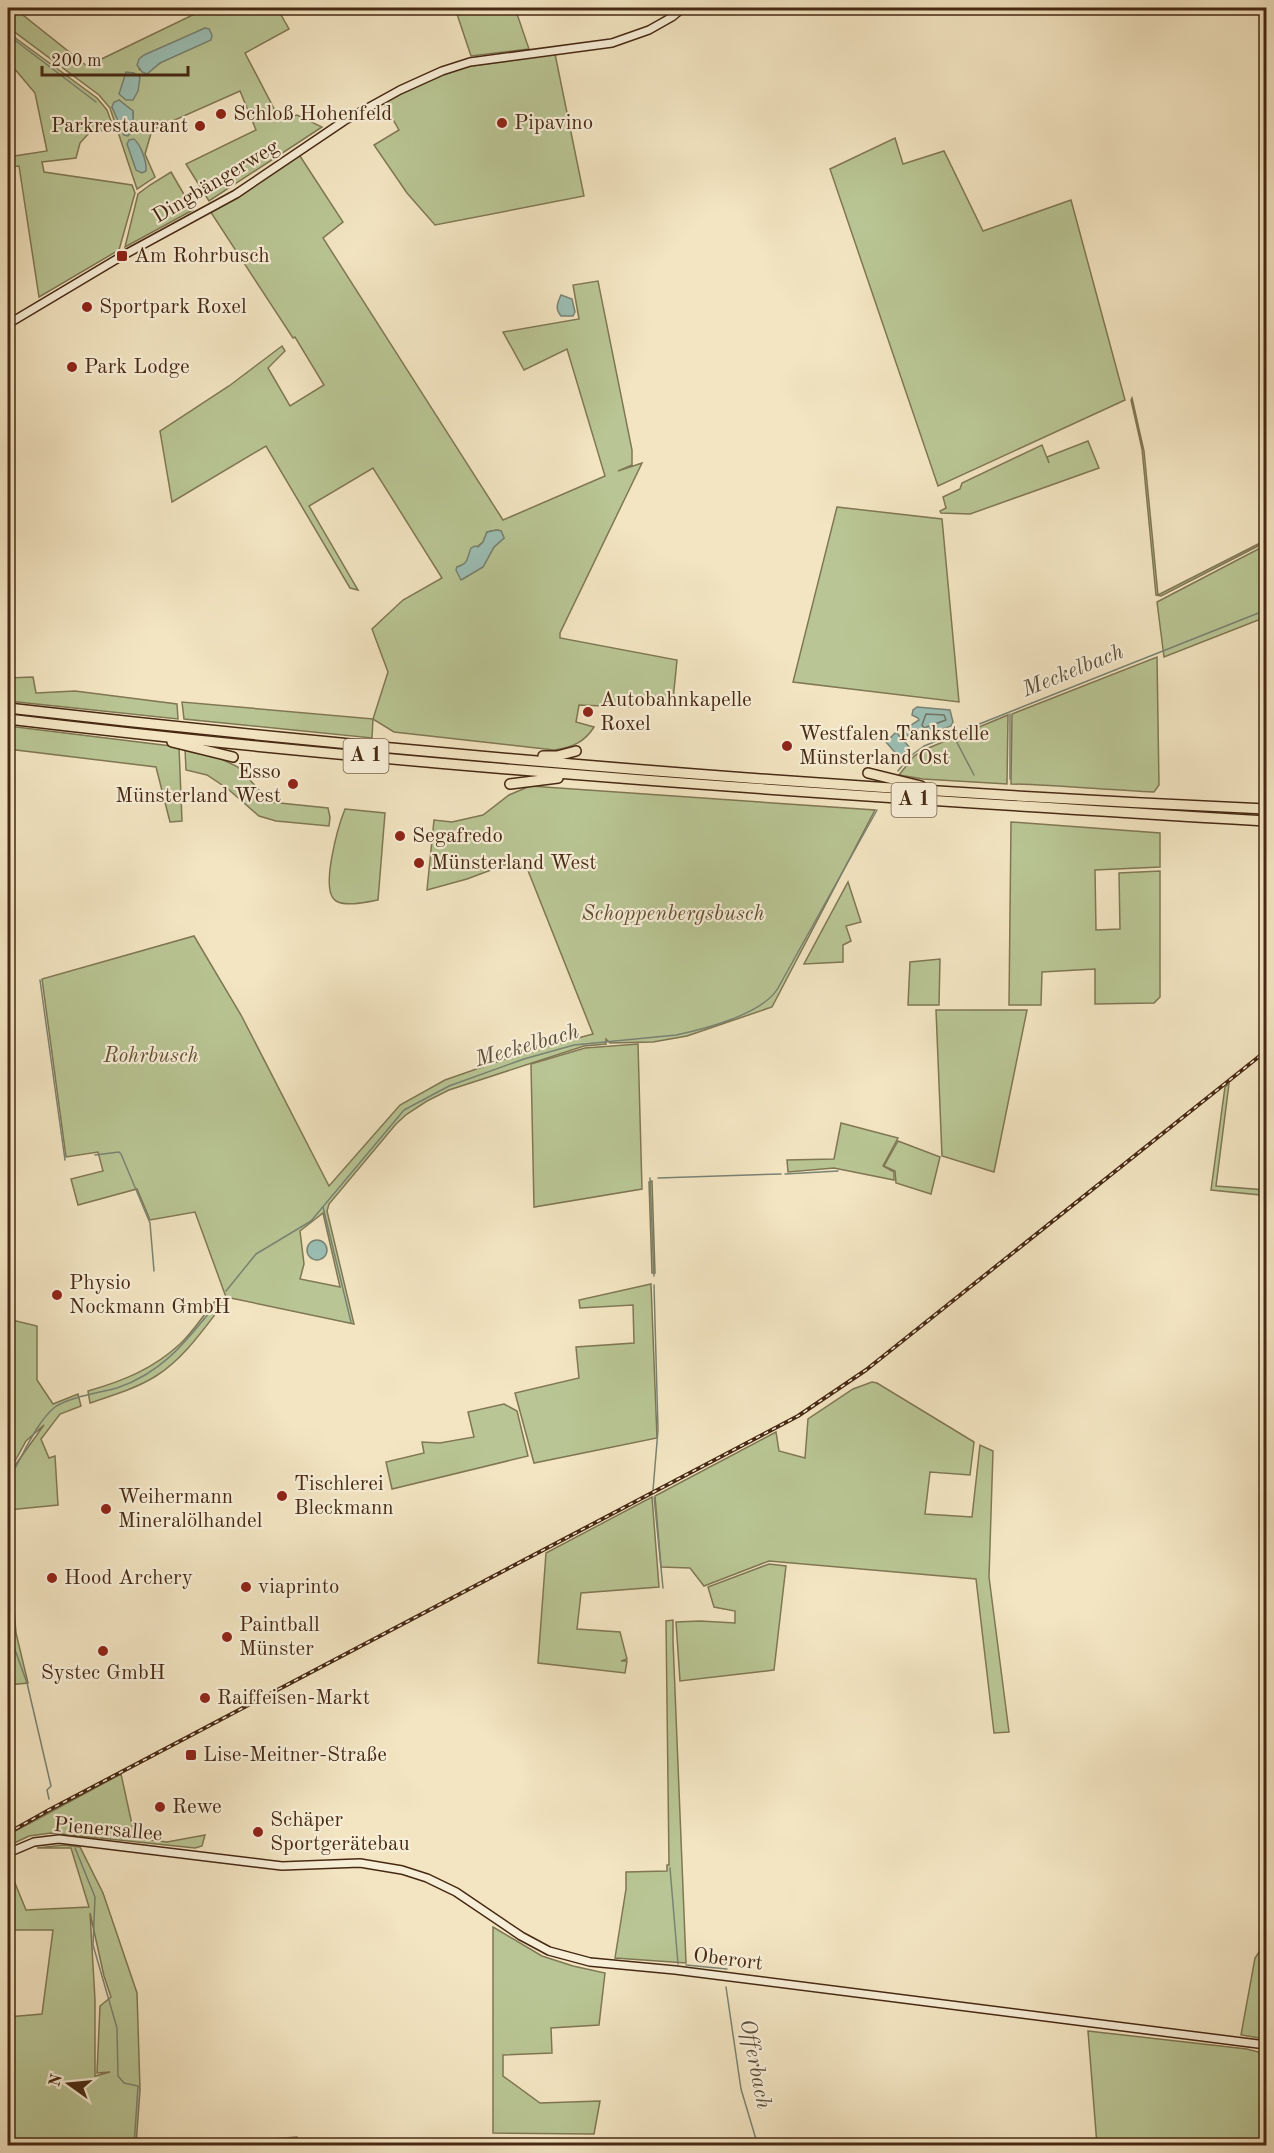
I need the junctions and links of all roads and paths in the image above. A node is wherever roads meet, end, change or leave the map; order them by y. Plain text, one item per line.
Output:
1 (683, 8) edge
2 (8, 324) edge
3 (8, 708) edge
4 (8, 719) edge
5 (141, 735) junction
6 (576, 751) dead end
7 (233, 757) dead end
8 (505, 758) junction
9 (868, 773) dead end
10 (592, 776) junction
11 (510, 784) dead end
12 (947, 792) junction
13 (1266, 809) edge
14 (1266, 821) edge
15 (8, 1853) edge
16 (207, 1857) joint
17 (1266, 2045) edge

1 - 2 main road, Dingbängerweg
3 - 8 highway, A 1
4 - 5 highway, A 1
5 - 7 highway
5 - 10 highway, A 1
6 - 8 highway
8 - 12 highway, A 1
9 - 12 highway
10 - 11 highway
10 - 14 highway, A 1
12 - 13 highway, A 1
15 - 16 main road, Pienersallee
16 - 17 main road, Oberort

